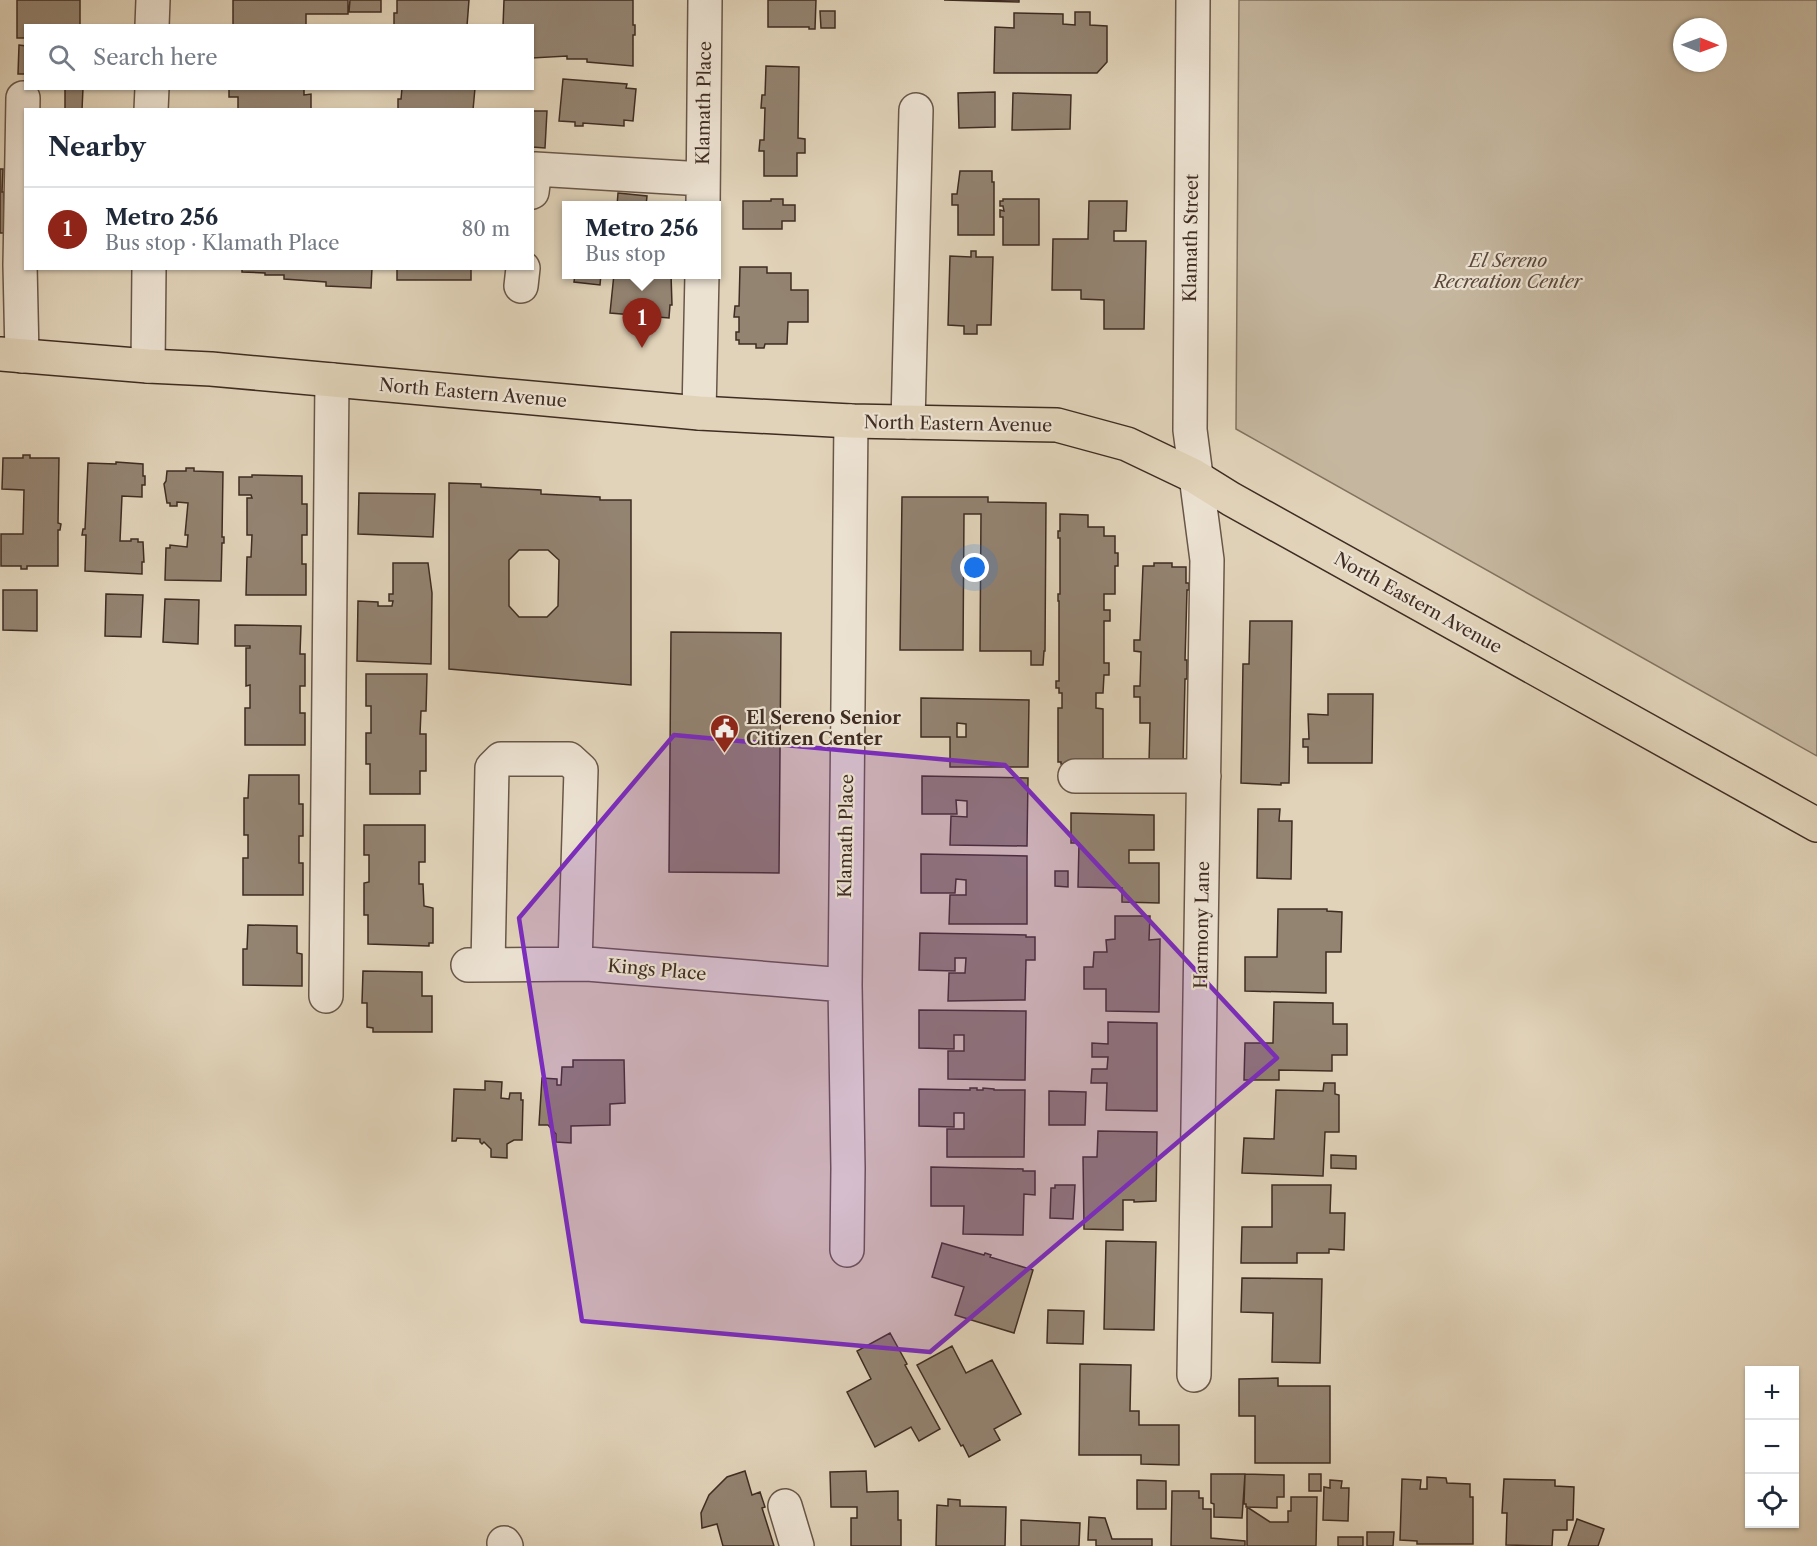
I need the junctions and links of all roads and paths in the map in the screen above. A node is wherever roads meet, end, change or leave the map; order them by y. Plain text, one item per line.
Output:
1 (153, 0) edge
2 (705, 0) edge
3 (1193, 0) edge
4 (152, 24) edge
5 (152, 90) edge
6 (22, 98) dead end
7 (151, 108) edge
8 (916, 110) dead end
9 (534, 177) edge
10 (703, 192) edge
11 (149, 270) edge
12 (702, 279) edge
13 (11, 355) edge
14 (148, 366) junction
15 (332, 380) junction
16 (699, 413) junction
17 (851, 421) junction
18 (908, 422) junction
19 (1194, 476) junction
20 (1075, 776) dead end
21 (1204, 776) junction
22 (1817, 825) edge
23 (575, 964) junction
24 (845, 985) junction
25 (326, 996) dead end
26 (847, 1250) dead end
27 (1194, 1375) dead end
28 (785, 1506) dead end
29 (797, 1546) edge

1 - 4 street
2 - 10 street, Klamath Place
3 - 19 street, Klamath Street
5 - 7 street
6 - 13 street
8 - 18 street
9 - 10 street
11 - 14 street
12 - 16 street
13 - 14 main road, North Eastern Avenue
14 - 15 main road, North Eastern Avenue
15 - 16 main road, North Eastern Avenue
15 - 25 street
16 - 17 main road, North Eastern Avenue
17 - 18 main road, North Eastern Avenue
17 - 24 street, Klamath Place
18 - 19 main road, North Eastern Avenue
19 - 21 street, Harmony Lane
19 - 22 main road, North Eastern Avenue
20 - 21 street
21 - 27 street, Harmony Lane
23 - 23 street, Kings Place
23 - 24 street, Kings Place
24 - 26 street, Klamath Place
28 - 29 street

